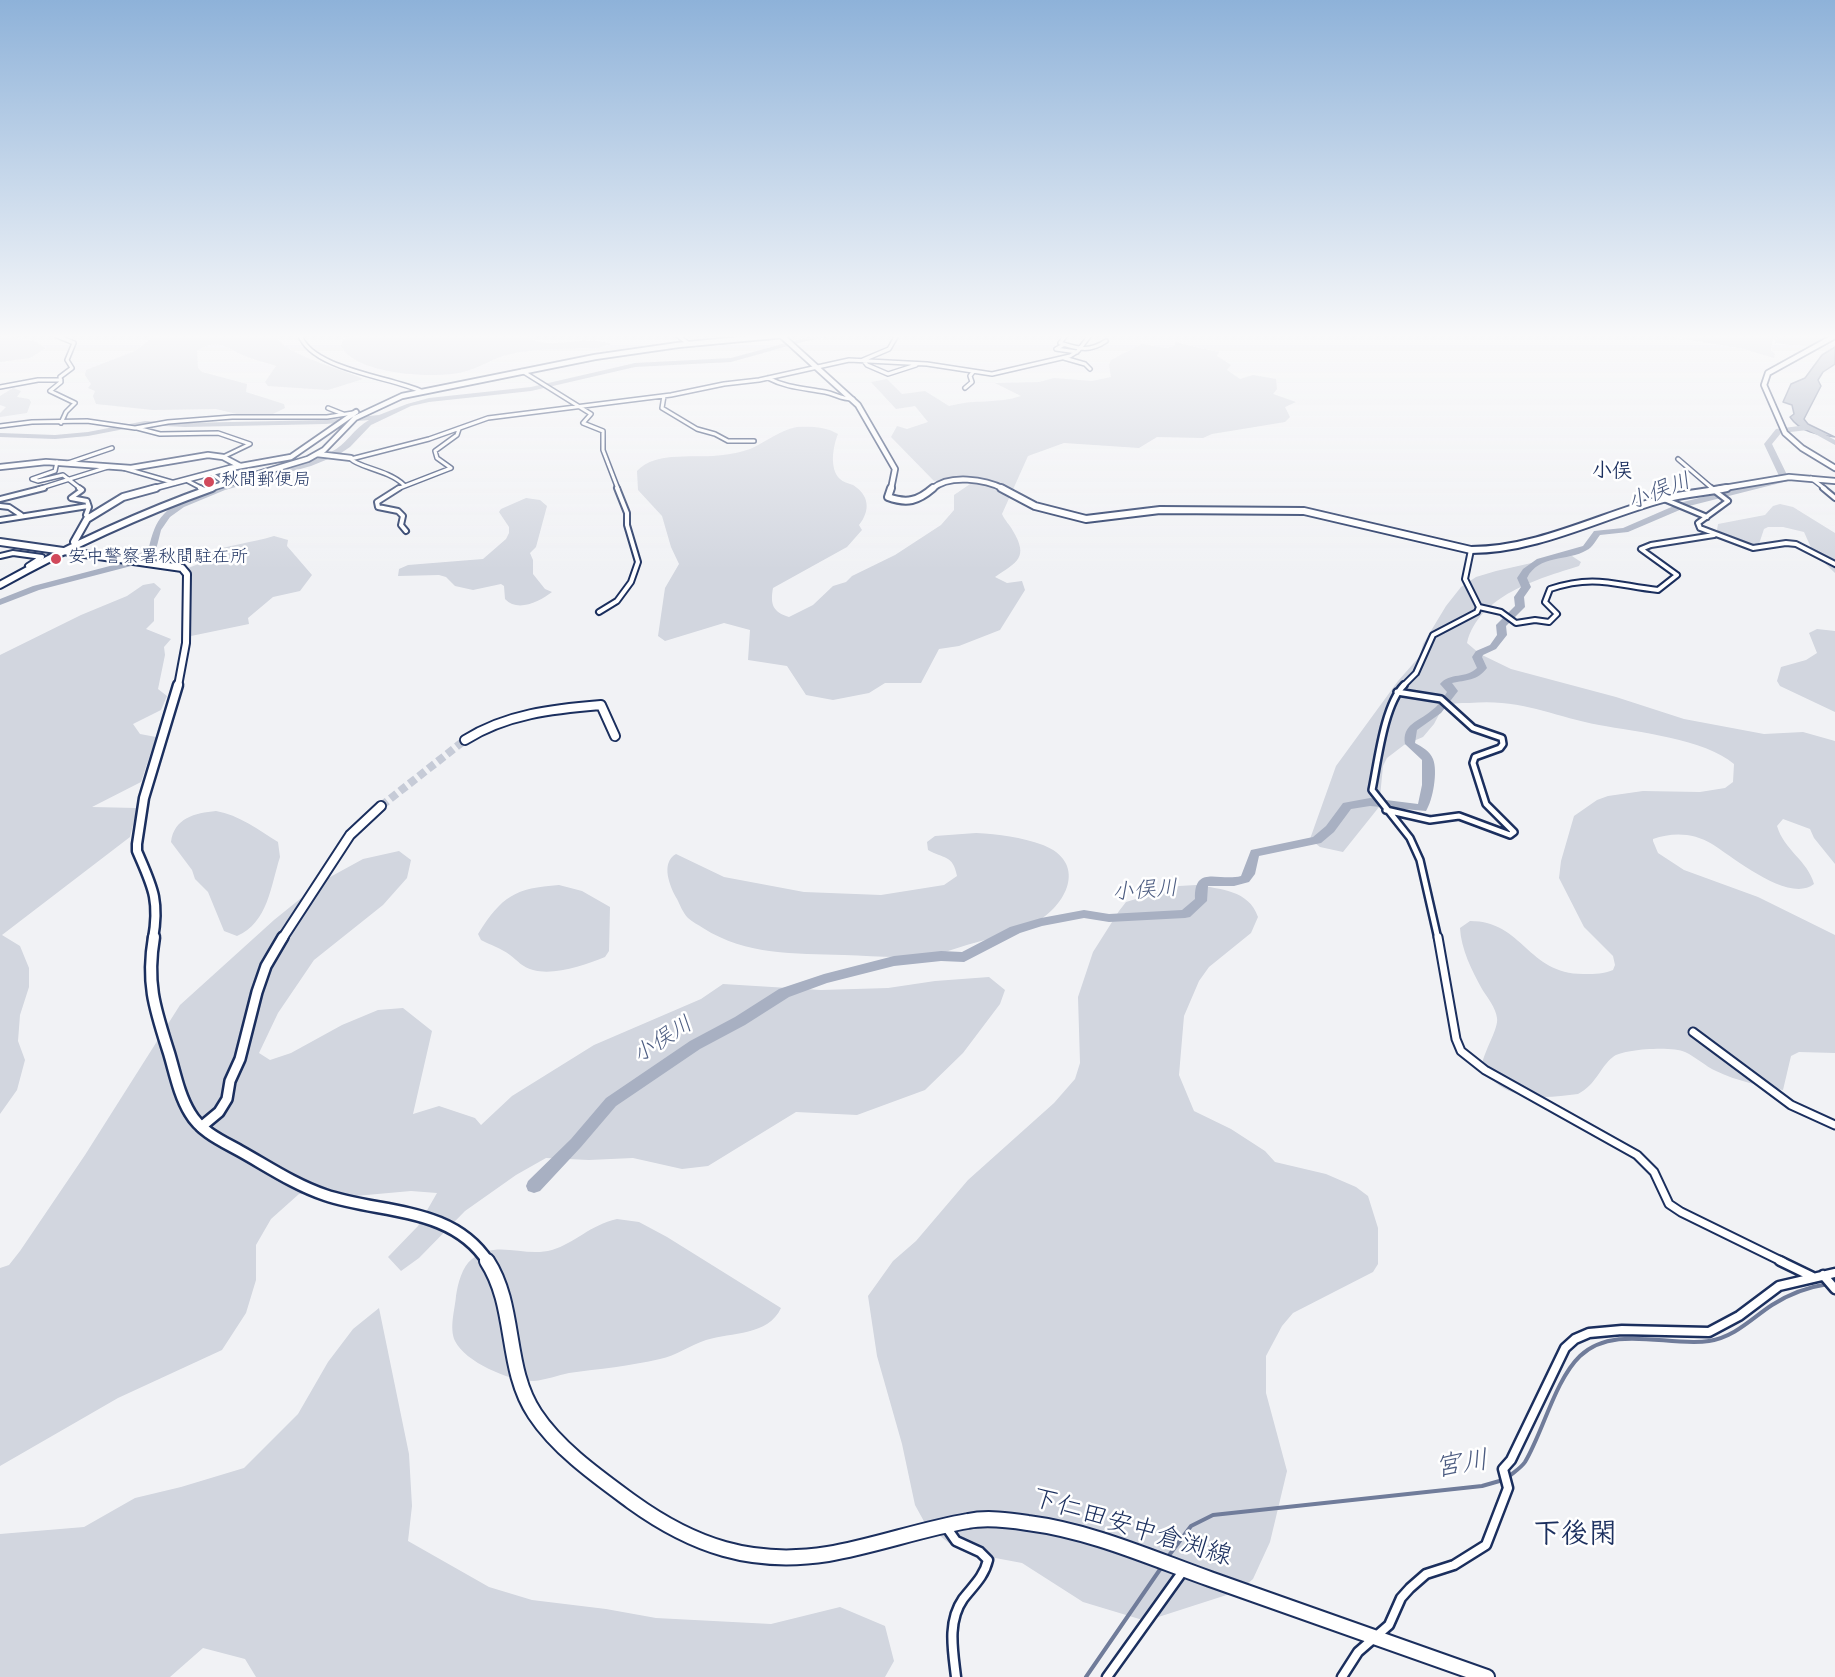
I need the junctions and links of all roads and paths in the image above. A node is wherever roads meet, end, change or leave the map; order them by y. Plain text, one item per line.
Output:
1 (67, 413) edge
2 (335, 413) edge
3 (361, 413) edge
4 (523, 413) edge
5 (590, 413) edge
6 (670, 413) edge
7 (861, 413) edge
8 (1776, 413) edge
9 (353, 417) junction
10 (342, 419) junction
11 (61, 423) junction
12 (0, 426) edge
13 (135, 428) junction
14 (459, 429) junction
15 (754, 441) dead end
16 (111, 448) dead end
17 (320, 455) junction
18 (223, 458) junction
19 (351, 458) junction
20 (1678, 459) dead end
21 (57, 462) junction
22 (68, 463) junction
23 (240, 466) junction
24 (0, 467) edge
25 (108, 468) junction
26 (121, 468) junction
27 (1835, 468) edge
28 (212, 474) junction
29 (1811, 478) junction
30 (186, 480) junction
31 (72, 481) junction
32 (1835, 481) edge
33 (175, 483) junction
34 (225, 483) junction
35 (404, 485) junction
36 (204, 490) junction
37 (1715, 490) junction
38 (0, 498) edge
39 (1835, 498) edge
40 (1664, 499) junction
41 (0, 506) edge
42 (88, 506) junction
43 (21, 515) junction
44 (90, 517) junction
45 (1707, 517) junction
46 (0, 520) edge
47 (406, 531) dead end
48 (1714, 535) junction
49 (0, 542) edge
50 (78, 543) junction
51 (1471, 550) junction
52 (60, 552) junction
53 (0, 556) edge
54 (1835, 564) edge
55 (34, 567) junction
56 (0, 585) edge
57 (1479, 607) junction
58 (598, 612) dead end
59 (1397, 692) junction
60 (615, 736) dead end
61 (465, 740) tunnel mouth
62 (381, 806) tunnel mouth
63 (1386, 810) junction
64 (1693, 1032) dead end
65 (1835, 1125) edge
66 (201, 1127) junction
67 (1835, 1273) edge
68 (1823, 1275) junction
69 (1813, 1277) junction
70 (1835, 1289) edge
71 (1504, 1472) joint
72 (1508, 1488) joint
73 (945, 1527) junction
74 (1179, 1568) junction
75 (1376, 1638) junction
76 (956, 1677) edge
77 (1107, 1677) edge
78 (1342, 1677) edge
79 (1487, 1677) edge

1 - 11 street
2 - 10 street
3 - 9 street
4 - 14 street
5 - 58 street
6 - 15 street
7 - 51 street
8 - 27 street
9 - 10 street
9 - 17 street
10 - 13 street
10 - 23 street
11 - 12 street
11 - 13 street
13 - 18 street
14 - 19 street
14 - 35 street
16 - 22 street
17 - 19 street
17 - 34 street
18 - 23 street
18 - 26 street
19 - 35 street
20 - 37 street
21 - 22 street
21 - 24 street
21 - 31 street
22 - 25 street
23 - 28 street
25 - 26 street
25 - 31 street
26 - 33 street
28 - 30 street
28 - 34 street
29 - 32 street
29 - 37 street
29 - 39 street
30 - 33 street
30 - 36 street
31 - 38 street
31 - 42 street
33 - 44 street
34 - 36 street
35 - 47 street
36 - 50 street
37 - 40 street
37 - 45 street
40 - 45 street
40 - 51 street
41 - 43 street
42 - 43 street
42 - 44 street
43 - 46 street
44 - 50 street
45 - 48 street
48 - 54 street
48 - 57 street
49 - 52 main road
50 - 52 street
51 - 57 street
52 - 55 street
52 - 66 main road, 下仁田安中倉渕線
53 - 55 street
55 - 56 street
57 - 59 street
59 - 63 street
59 - 63 street
60 - 61 street
62 - 66 street
63 - 69 street
64 - 65 street
66 - 73 main road, 下仁田安中倉渕線
67 - 68 street
68 - 69 street
68 - 70 street
69 - 71 street
71 - 72 street
72 - 75 street
73 - 74 main road, 下仁田安中倉渕線
73 - 76 street
74 - 75 main road, 下仁田安中倉渕線
74 - 77 street
75 - 78 street
75 - 79 main road, 下仁田安中倉渕線

